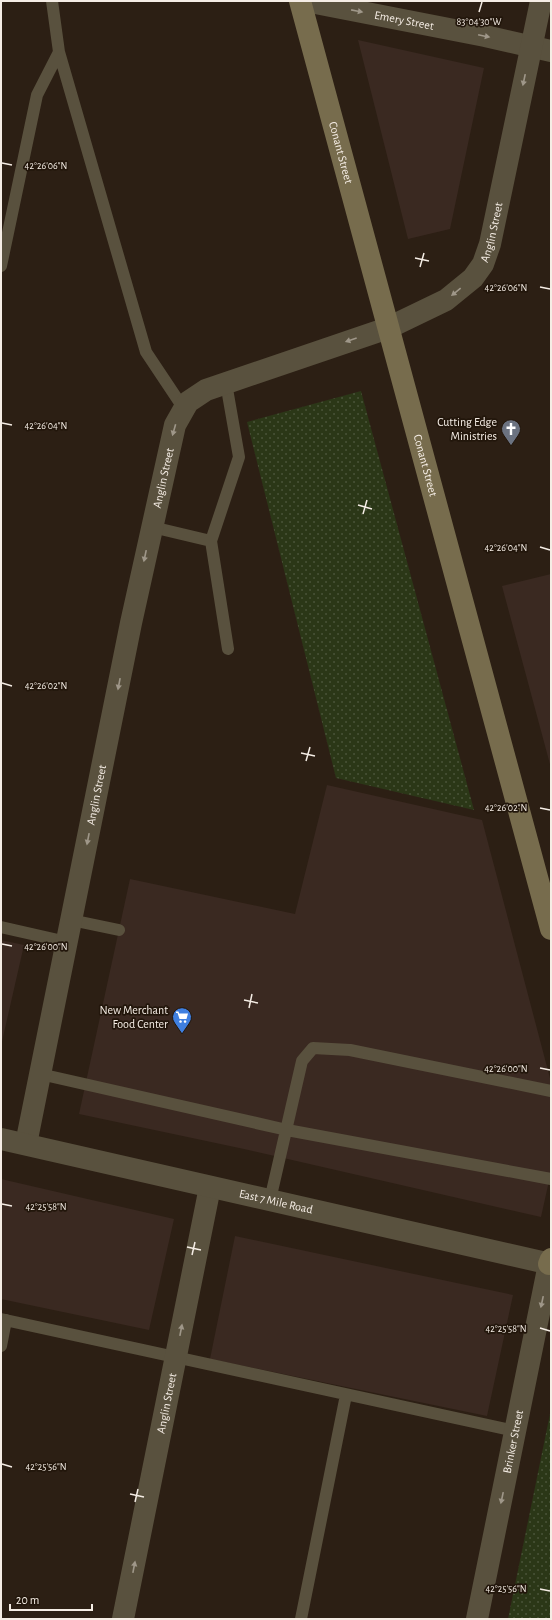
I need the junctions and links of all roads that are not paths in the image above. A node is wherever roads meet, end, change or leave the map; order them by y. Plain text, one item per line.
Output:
1 (52, 1) edge
2 (300, 1) edge
3 (304, 1) edge
4 (541, 1) edge
5 (541, 49) edge
6 (59, 52) junction
7 (1, 266) edge
8 (388, 328) junction
9 (226, 383) junction
10 (184, 409) junction
11 (152, 527) junction
12 (211, 541) junction
13 (228, 649) dead end
14 (71, 920) junction
15 (1, 927) edge
16 (551, 929) edge
17 (118, 930) dead end
18 (67, 942) junction
19 (40, 1074) junction
20 (551, 1090) edge
21 (286, 1130) junction
22 (1, 1139) edge
23 (26, 1144) junction
24 (551, 1179) edge
25 (210, 1187) junction
26 (270, 1200) junction
27 (550, 1262) edge
28 (4, 1320) edge
29 (1, 1346) edge
30 (176, 1358) junction
31 (346, 1394) junction
32 (515, 1431) junction
33 (123, 1619) edge
34 (300, 1619) edge
35 (477, 1619) edge

1 - 6 lane
2 - 8 main road, Conant Street
3 -> 5 street, Emery Street
4 - 5 street, Anglin Street
5 -> 8 street, Anglin Street
6 - 7 lane
6 - 10 lane
8 -> 9 street, Anglin Street
8 - 16 main road, Conant Street
9 - 10 street, Anglin Street
9 - 12 lane
10 -> 11 street, Anglin Street
11 - 12 lane
11 -> 14 street, Anglin Street
12 - 13 lane
14 - 17 lane
14 - 18 street, Anglin Street
15 - 18 lane
18 - 19 street, Anglin Street
19 - 21 lane
19 - 23 street, Anglin Street
20 - 21 lane
21 - 24 lane
21 - 26 lane
22 - 23 street, East 7 Mile Road
23 - 25 street, East 7 Mile Road
25 - 26 street, East 7 Mile Road
30 -> 25 street, Anglin Street
26 - 27 street, East 7 Mile Road
27 -> 32 street, Brinker Street
28 - 29 lane
28 - 30 lane
30 - 31 lane
33 -> 30 street, Anglin Street
31 - 32 lane
31 - 34 lane
32 -> 35 street, Brinker Street

